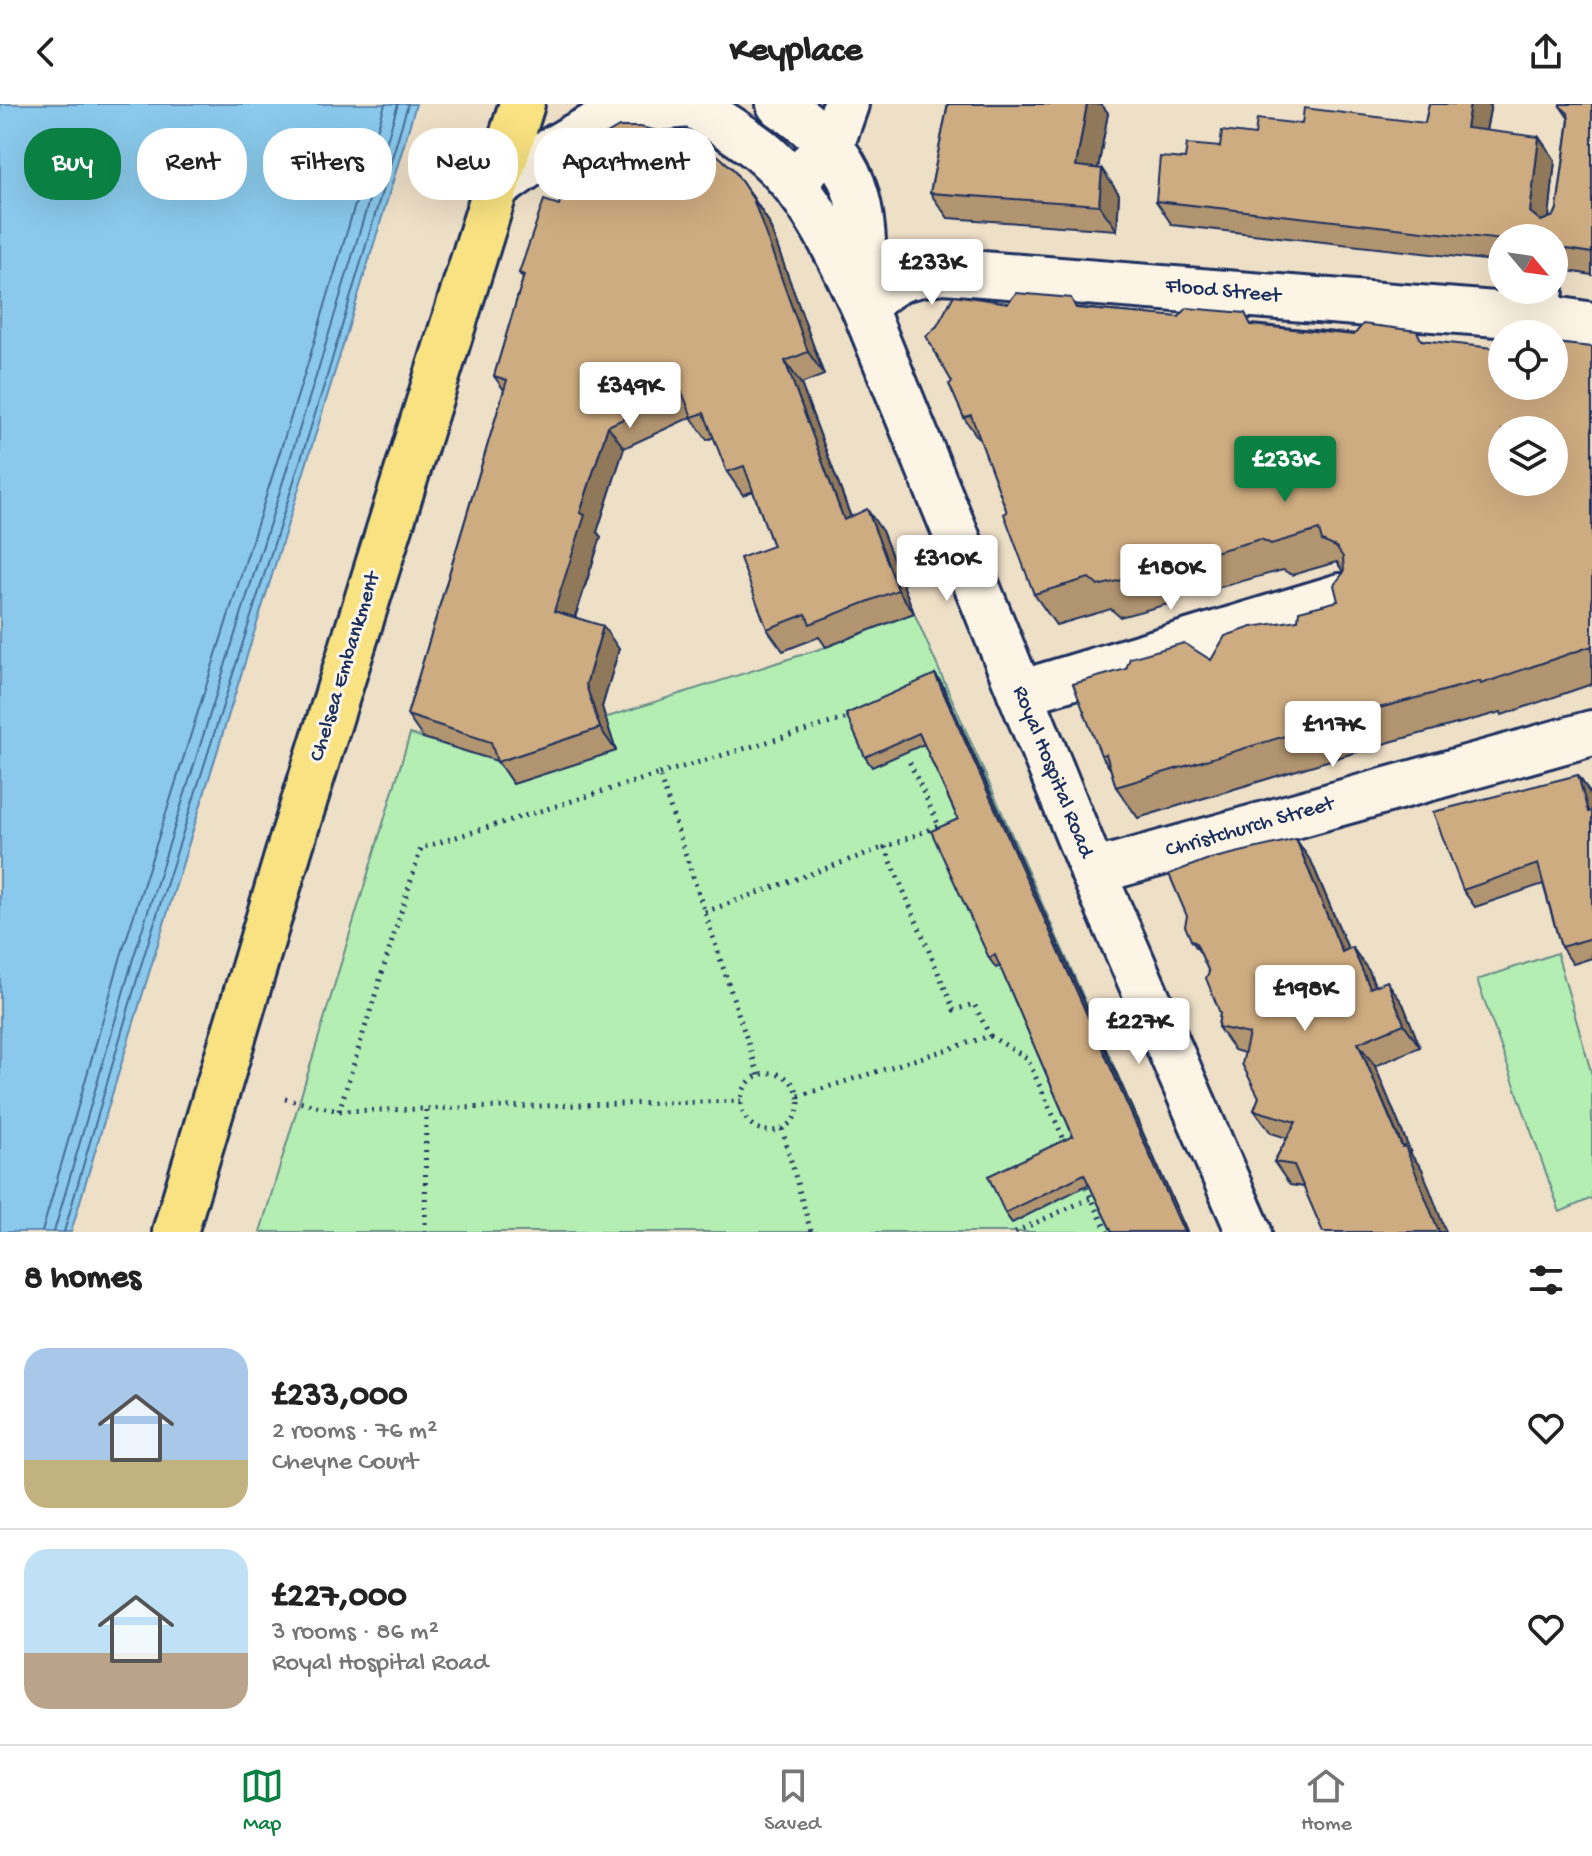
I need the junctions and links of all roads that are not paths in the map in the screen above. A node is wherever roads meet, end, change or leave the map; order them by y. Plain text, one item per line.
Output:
1 (522, 104) edge
2 (692, 104) edge
3 (779, 104) edge
4 (846, 104) edge
5 (515, 128) edge
6 (831, 146) junction
7 (518, 173) edge
8 (792, 181) junction
9 (492, 200) edge
10 (1488, 293) edge
11 (1563, 304) edge
12 (864, 308) junction
13 (1592, 325) edge
14 (1341, 596) edge
15 (1020, 693) junction
16 (1592, 733) edge
17 (1093, 872) junction
18 (175, 1232) edge
19 (1249, 1232) edge

1 - 5 highway, Chelsea Embankment
2 - 7 main road, Royal Hospital Road
2 - 8 main road, Royal Hospital Road
3 - 6 main road, Royal Hospital Road
4 - 6 main road
6 - 8 main road
6 - 12 main road, Royal Hospital Road
8 - 12 main road, Royal Hospital Road
9 - 18 highway, Chelsea Embankment
10 - 12 main road, Flood Street
11 - 13 main road, Flood Street
12 - 15 main road, Royal Hospital Road
14 - 15 main road
15 - 17 main road, Royal Hospital Road
16 - 17 main road, Christchurch Street
17 - 19 main road, Royal Hospital Road

